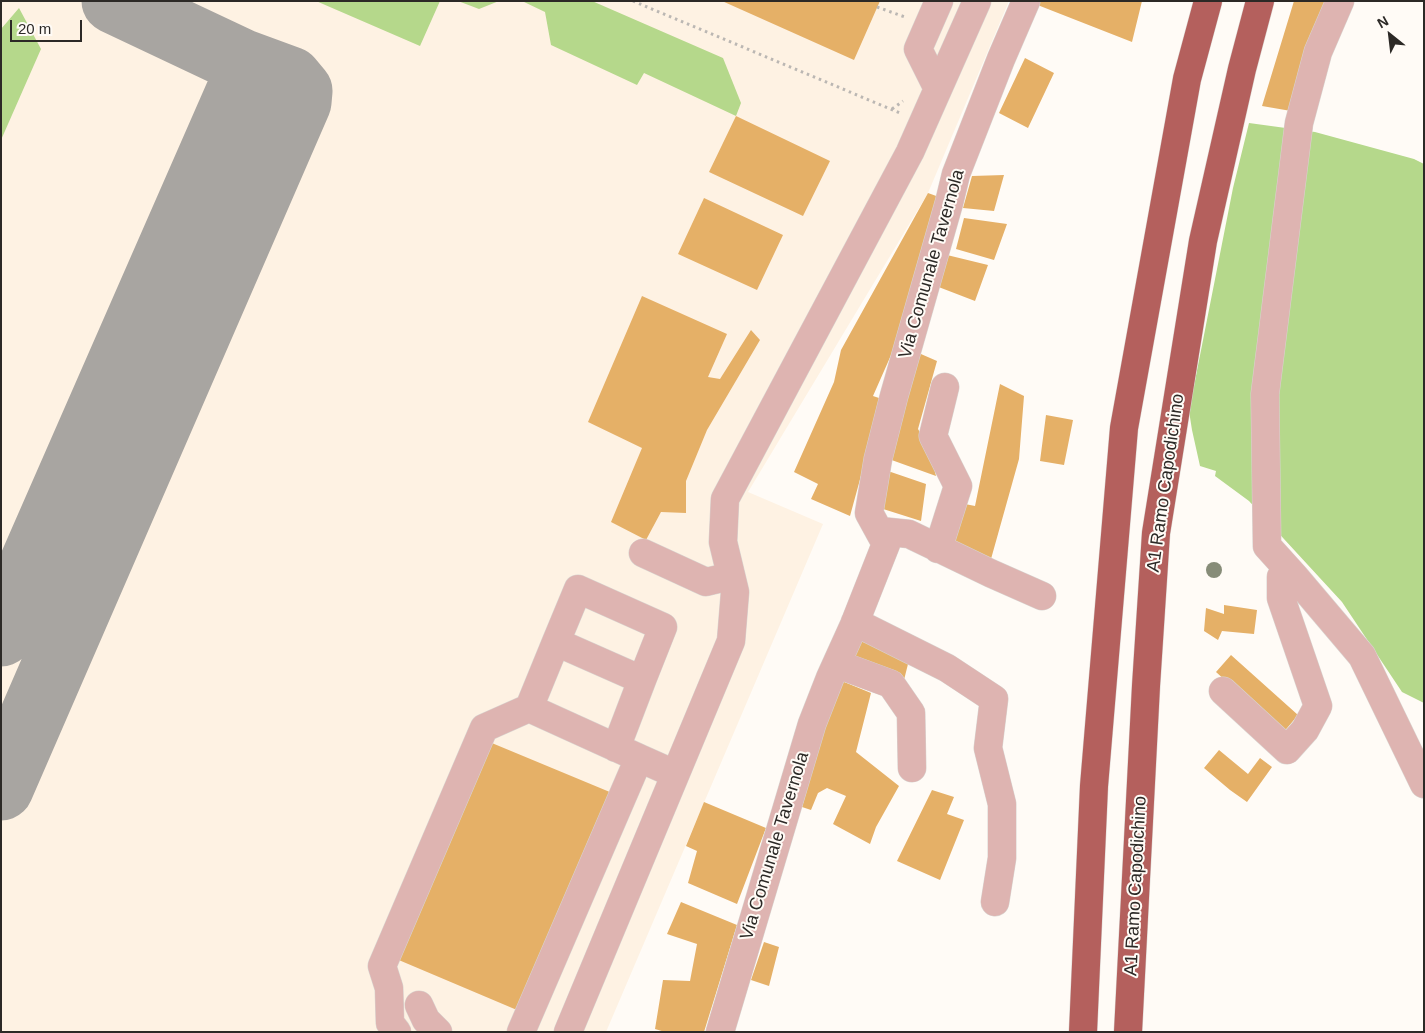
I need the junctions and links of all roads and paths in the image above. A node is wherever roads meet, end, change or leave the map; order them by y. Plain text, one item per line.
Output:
1 (633, 1) edge
2 (939, 1) edge
3 (976, 1) edge
4 (1026, 1) edge
5 (1208, 1) edge
6 (1260, 1) edge
7 (1340, 1) edge
8 (878, 7) dead end
9 (913, 20) dead end
10 (938, 89) junction
11 (923, 123) junction
12 (945, 387) dead end
13 (880, 531) junction
14 (938, 549) junction
15 (643, 553) dead end
16 (731, 576) junction
17 (1288, 577) junction
18 (1042, 596) dead end
19 (855, 622) junction
20 (556, 642) junction
21 (838, 664) junction
22 (642, 680) junction
23 (1223, 691) dead end
24 (529, 708) junction
25 (627, 753) junction
26 (912, 768) dead end
27 (675, 774) junction
28 (1424, 784) edge
29 (995, 902) dead end
30 (419, 1005) dead end
31 (397, 1032) edge
32 (438, 1032) edge
33 (521, 1032) edge
34 (568, 1032) edge
35 (720, 1032) edge
36 (1083, 1032) edge
37 (1128, 1032) edge

1 - 11 path
2 - 10 street
3 - 10 street
4 - 13 street, Via Comunale Tavernola
5 - 36 highway
6 - 37 highway, A1 Ramo Capodichino
7 - 17 street
8 - 9 path
10 - 11 street
11 - 16 street
12 - 14 street
13 - 14 street
13 - 19 street, Via Comunale Tavernola
14 - 18 street
15 - 16 street
16 - 27 street
17 - 23 street
17 - 28 street
19 - 21 street, Via Comunale Tavernola
19 - 29 street
20 - 22 street
20 - 22 street
20 - 24 street
21 - 26 street
21 - 35 street, Via Comunale Tavernola
22 - 25 street
24 - 25 street
24 - 31 street
25 - 27 street
25 - 33 street
27 - 34 street
30 - 32 street

